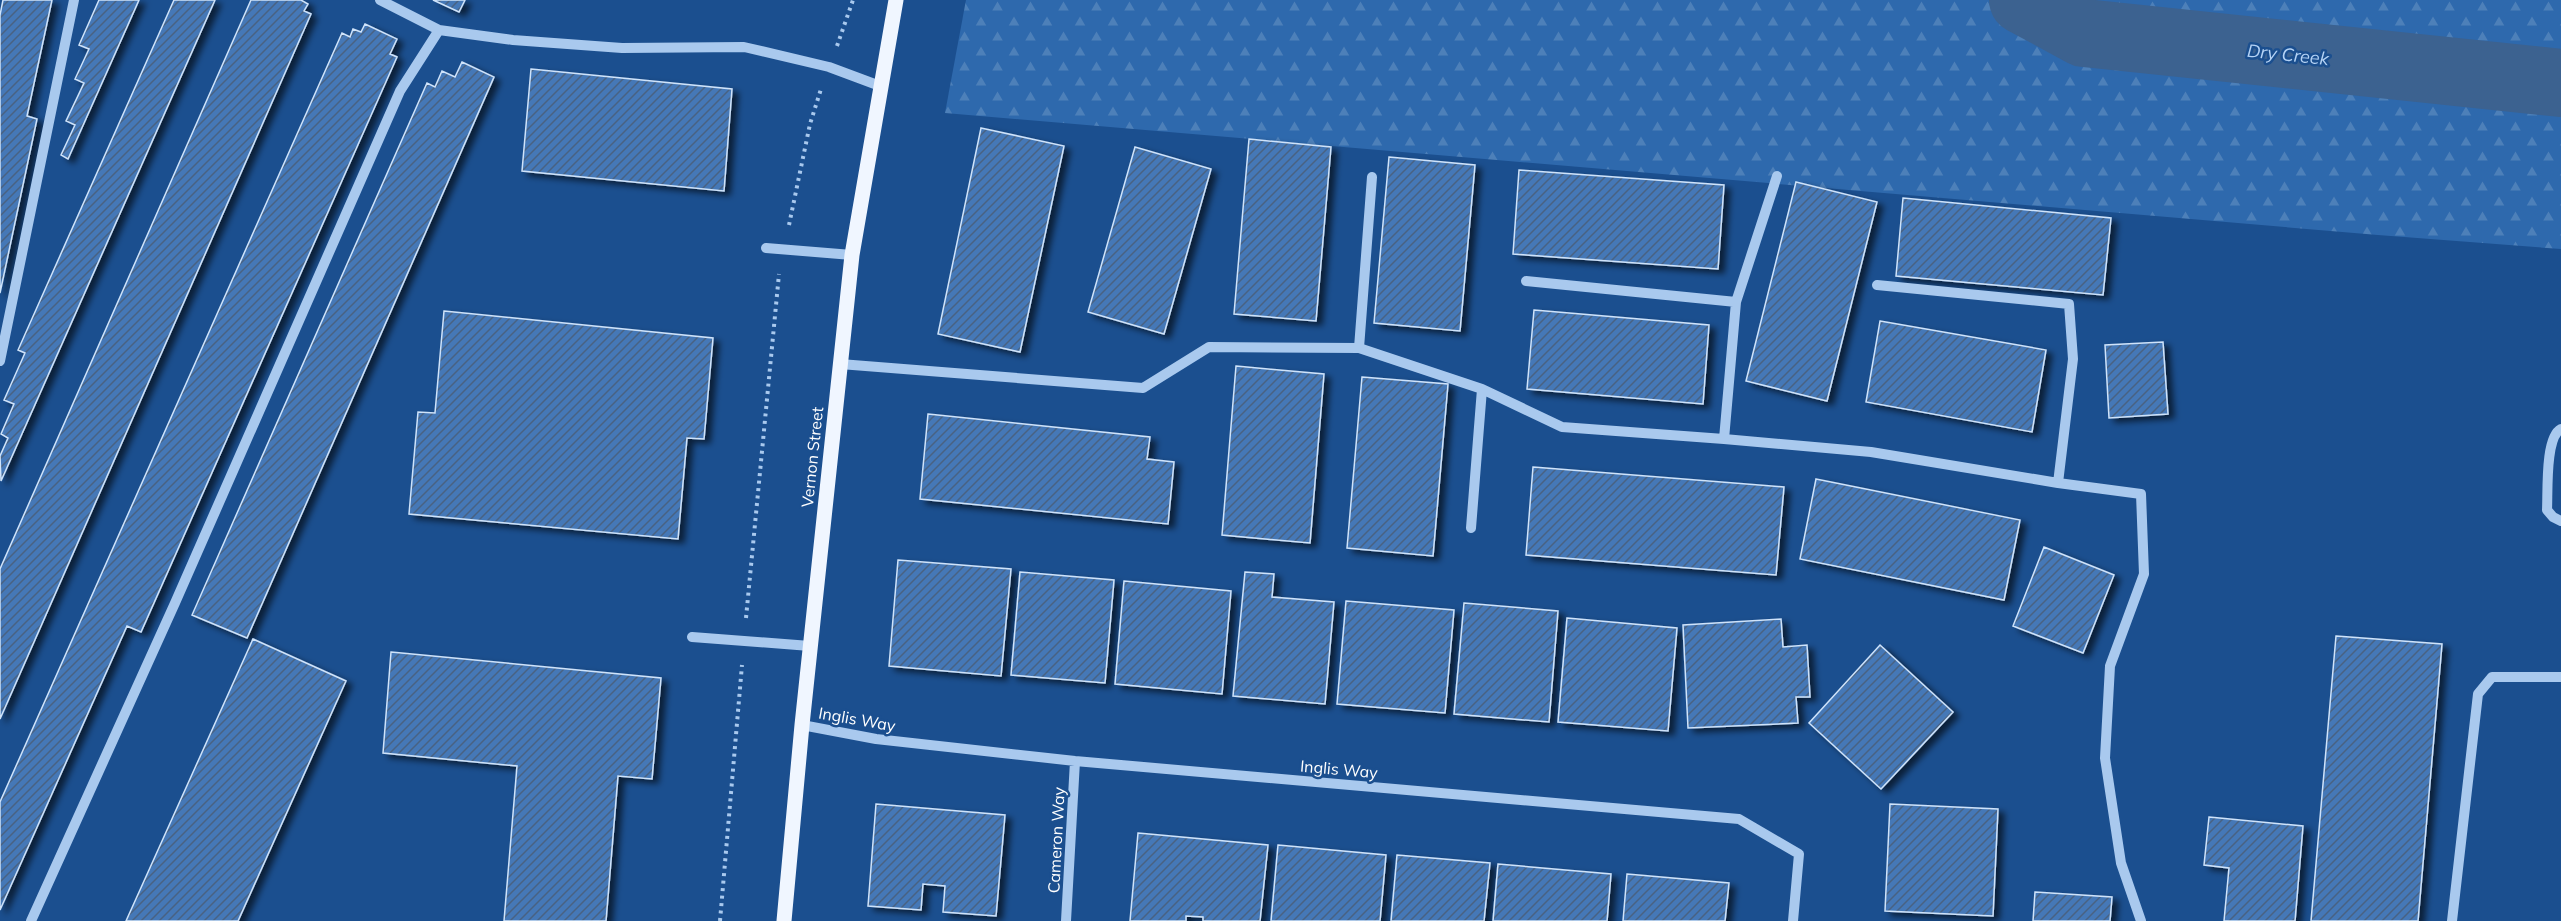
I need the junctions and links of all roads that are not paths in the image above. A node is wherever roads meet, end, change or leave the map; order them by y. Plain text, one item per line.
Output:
1 (74, 0) edge
2 (380, 0) edge
3 (896, 0) edge
4 (439, 30) junction
5 (880, 86) junction
6 (1777, 176) dead end
7 (1372, 177) dead end
8 (766, 248) dead end
9 (852, 255) junction
10 (1526, 280) dead end
11 (1877, 285) dead end
12 (1736, 302) junction
13 (1359, 348) junction
14 (0, 361) edge
15 (840, 364) junction
16 (1482, 389) junction
17 (2561, 429) edge
18 (1724, 439) junction
19 (2058, 483) junction
20 (2561, 521) edge
21 (1471, 528) dead end
22 (692, 637) dead end
23 (810, 646) junction
24 (2561, 677) edge
25 (802, 725) junction
26 (1075, 761) junction
27 (32, 921) edge
28 (784, 921) edge
29 (1066, 921) edge
30 (1793, 921) edge
31 (2141, 921) edge
32 (2452, 921) edge

1 - 14 street
2 - 4 street
3 - 5 main road, Vernon Street
4 - 5 street
4 - 27 street
5 - 9 main road, Vernon Street
6 - 12 street
7 - 13 street
8 - 9 street
9 - 15 main road, Vernon Street
10 - 12 street
11 - 19 street
12 - 18 street
13 - 15 street
13 - 16 street
15 - 23 main road, Vernon Street
16 - 18 street
16 - 21 street
17 - 20 street
18 - 19 street
19 - 31 street
22 - 23 street
23 - 25 main road, Vernon Street
24 - 32 street
25 - 26 street, Inglis Way
25 - 28 main road, Vernon Street
26 - 29 street, Cameron Way
26 - 30 street, Inglis Way

